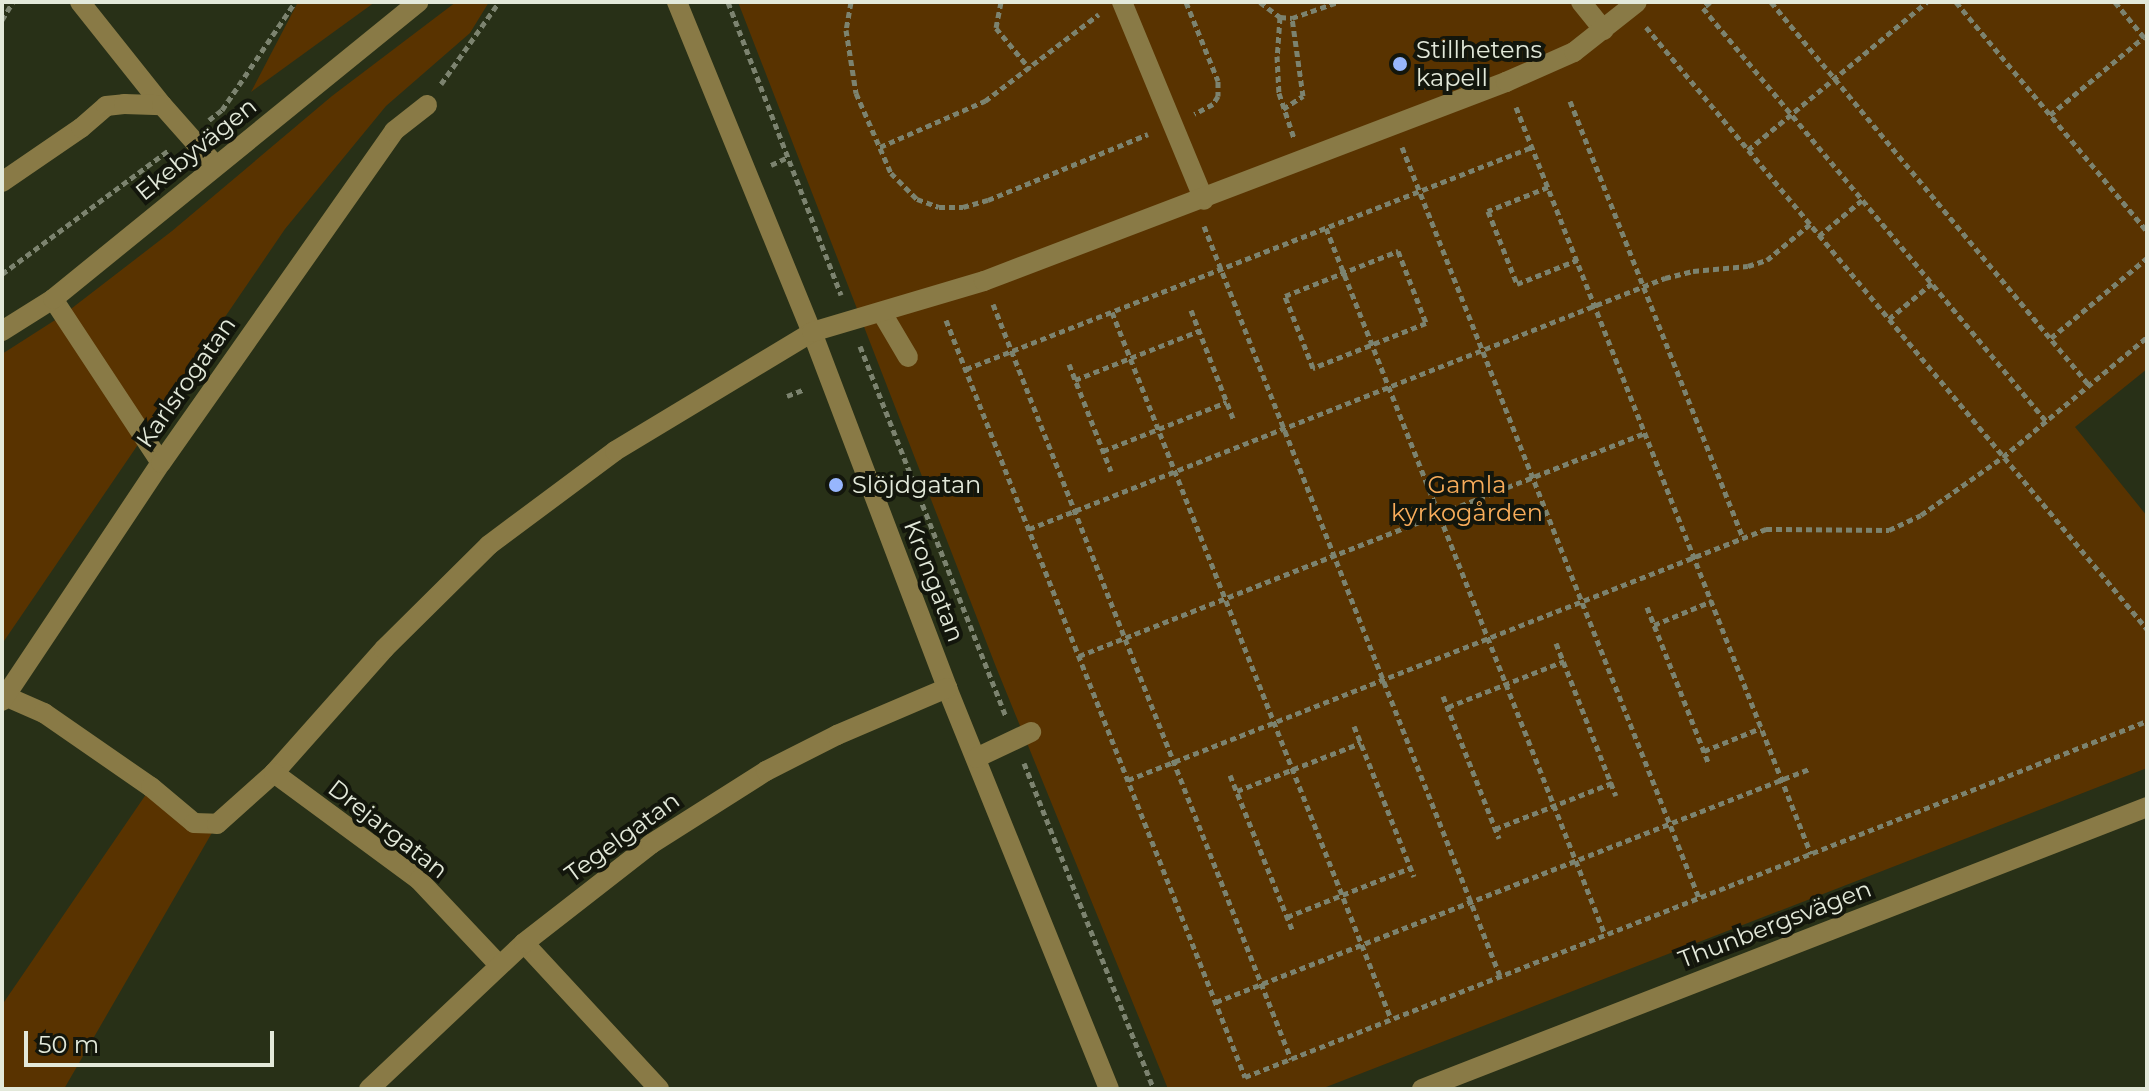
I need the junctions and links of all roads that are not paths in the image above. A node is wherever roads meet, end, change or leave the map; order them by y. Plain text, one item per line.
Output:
1 (80, 2) edge
2 (419, 2) edge
3 (677, 2) edge
4 (1122, 2) edge
5 (1581, 2) edge
6 (1633, 5) edge
7 (1604, 30) junction
8 (162, 105) junction
9 (427, 105) road end
10 (216, 166) junction
11 (2, 182) edge
12 (1199, 201) junction
13 (53, 299) junction
14 (882, 313) junction
15 (2, 331) edge
16 (812, 332) junction
17 (908, 357) dead end
18 (161, 463) junction
19 (947, 688) junction
20 (4, 698) edge
21 (1023, 736) road end
22 (976, 758) junction
23 (274, 773) junction
24 (2147, 807) edge
25 (524, 943) junction
26 (499, 965) junction
27 (1464, 1081) edge
28 (369, 1089) edge
29 (659, 1089) edge
30 (1109, 1089) edge
31 (1422, 1089) edge

1 - 8 street
2 - 10 street, Ekebyvägen
3 - 16 street, Krongatan
4 - 12 street
5 - 7 street
6 - 7 street
7 - 12 street
8 - 10 street
8 - 11 street
9 - 18 street, Karlsrogatan
10 - 13 street, Ekebyvägen
12 - 14 street
13 - 15 street, Ekebyvägen
13 - 18 street
14 - 16 street
14 - 17 street
16 - 19 street, Krongatan
16 - 23 street
18 - 20 street, Karlsrogatan
19 - 22 street, Krongatan
19 - 25 street, Tegelgatan
20 - 23 street
21 - 22 street
22 - 30 street, Krongatan
23 - 26 street, Drejargatan
24 - 27 street, Thunbergsvägen
25 - 26 street, Tegelgatan
25 - 29 street
26 - 28 street, Tegelgatan
27 - 31 street, Thunbergsvägen

